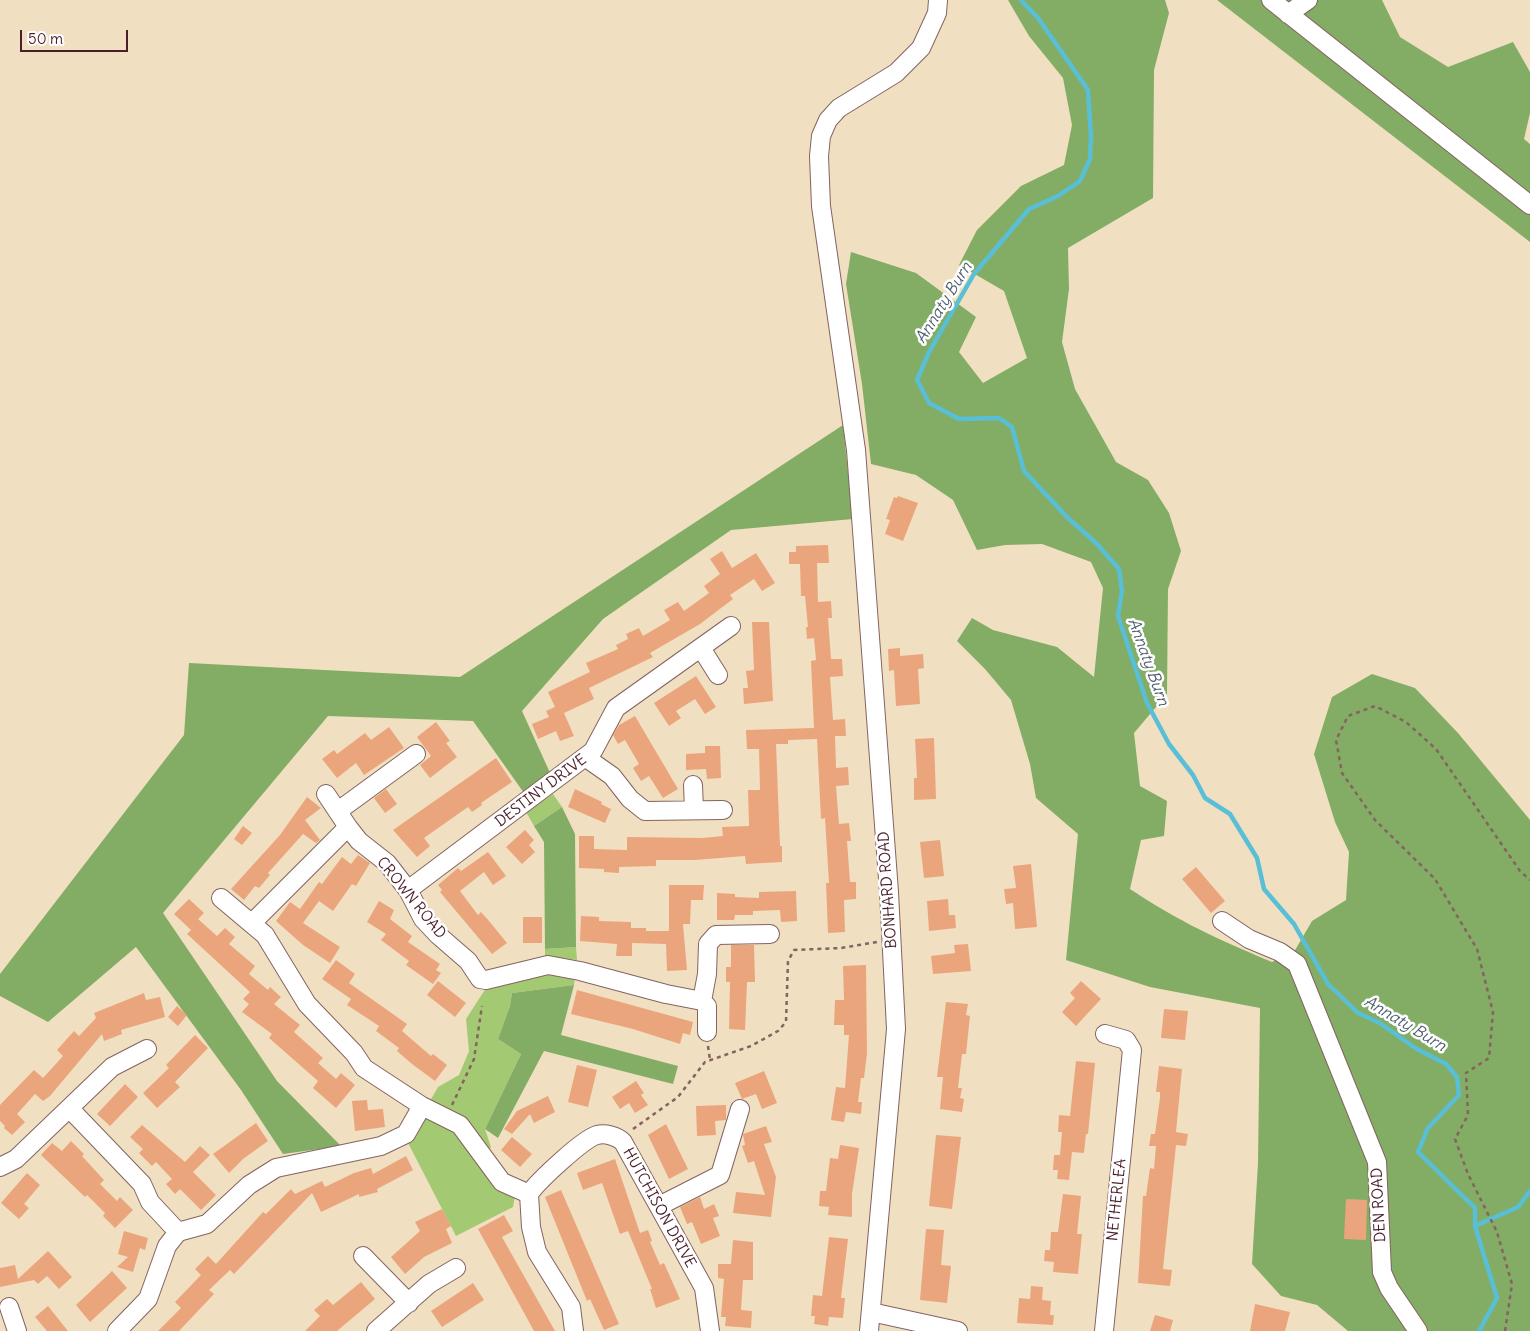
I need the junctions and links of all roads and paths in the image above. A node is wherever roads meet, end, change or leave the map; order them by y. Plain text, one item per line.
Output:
1 (938, 0) edge
2 (1271, 0) edge
3 (1308, 0) edge
4 (1288, 14) junction
5 (1530, 205) edge
6 (731, 626) dead end
7 (701, 648) junction
8 (718, 675) dead end
9 (416, 754) dead end
10 (585, 757) junction
11 (693, 785) dead end
12 (326, 794) dead end
13 (694, 810) junction
14 (723, 810) dead end
15 (338, 811) junction
16 (348, 826) junction
17 (1530, 880) edge
18 (408, 890) junction
19 (221, 898) dead end
20 (1222, 921) dead end
21 (252, 924) junction
22 (770, 934) dead end
23 (892, 940) junction
24 (702, 1001) junction
25 (482, 1006) dead end
26 (707, 1032) dead end
27 (1105, 1034) dead end
28 (147, 1049) dead end
29 (422, 1106) junction
30 (70, 1109) junction
31 (740, 1109) dead end
32 (446, 1118) junction
33 (619, 1138) junction
34 (0, 1167) edge
35 (529, 1194) junction
36 (659, 1206) junction
37 (178, 1232) junction
38 (363, 1256) dead end
39 (456, 1268) dead end
40 (409, 1303) junction
41 (9, 1307) dead end
42 (871, 1312) junction
43 (17, 1331) edge
44 (117, 1331) edge
45 (376, 1331) edge
46 (574, 1331) edge
47 (710, 1331) edge
48 (869, 1331) edge
49 (958, 1331) edge
50 (1104, 1331) edge
51 (1418, 1331) edge
52 (1505, 1331) edge

1 - 23 street, BONHARD ROAD
2 - 4 street
3 - 4 street
4 - 5 street
6 - 7 street, DESTINY DRIVE
7 - 8 street
7 - 10 street, DESTINY DRIVE
9 - 15 street
10 - 13 street
10 - 18 street, DESTINY DRIVE
11 - 13 street
12 - 15 street, CROWN ROAD
13 - 14 street
15 - 16 street, CROWN ROAD
16 - 18 street, CROWN ROAD
16 - 21 street
17 - 52 path
18 - 24 street, CROWN ROAD
19 - 21 street
20 - 51 street, DEN ROAD
21 - 29 street
22 - 24 street
23 - 33 path
23 - 42 street, BONHARD ROAD
24 - 26 street
25 - 32 path
27 - 50 street, NETHERLEA
28 - 30 street
29 - 32 street
29 - 37 street
30 - 34 street
30 - 37 street
31 - 36 street
32 - 35 street
33 - 35 street, HUTCHISON DRIVE
33 - 36 street, HUTCHISON DRIVE
35 - 46 street
36 - 47 street, HUTCHISON DRIVE
37 - 44 street
38 - 40 street
39 - 40 street
40 - 45 street
41 - 43 street
42 - 48 street, BONHARD ROAD
42 - 49 street

